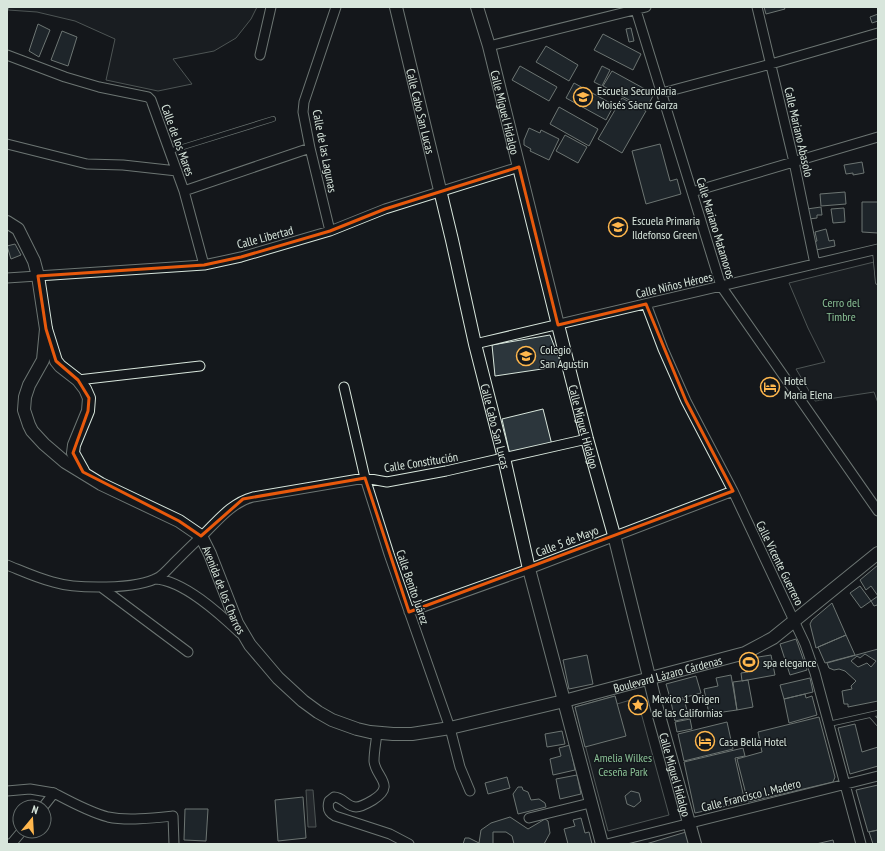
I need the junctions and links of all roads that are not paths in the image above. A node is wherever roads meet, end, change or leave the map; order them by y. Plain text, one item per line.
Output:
1 (271, 7) edge
2 (336, 7) edge
3 (396, 7) edge
4 (478, 7) edge
5 (646, 7) edge
6 (756, 7) edge
7 (636, 8) edge
8 (878, 33) edge
9 (489, 46) junction
10 (7, 55) edge
11 (260, 55) dead end
12 (771, 64) junction
13 (662, 93) junction
14 (273, 119) dead end
15 (878, 137) edge
16 (7, 144) edge
17 (310, 148) junction
18 (170, 151) junction
19 (794, 162) junction
20 (519, 167) junction
21 (177, 171) junction
22 (184, 191) junction
23 (440, 191) junction
24 (692, 192) junction
25 (7, 222) edge
26 (330, 232) junction
27 (876, 249) edge
28 (815, 264) junction
29 (204, 265) junction
30 (38, 276) junction
31 (7, 278) edge
32 (878, 282) edge
33 (721, 286) junction
34 (646, 304) junction
35 (558, 325) junction
36 (46, 329) junction
37 (476, 344) junction
38 (200, 366) dead end
39 (78, 380) junction
40 (344, 386) dead end
41 (587, 438) junction
42 (504, 458) junction
43 (83, 472) junction
44 (365, 478) junction
45 (733, 490) junction
46 (878, 511) edge
47 (614, 535) junction
48 (201, 536) junction
49 (878, 553) edge
50 (7, 565) edge
51 (529, 568) junction
52 (155, 579) junction
53 (101, 586) junction
54 (409, 612) junction
55 (795, 621) junction
56 (246, 639) junction
57 (188, 652) dead end
58 (650, 677) junction
59 (564, 701) junction
60 (878, 713) edge
61 (871, 715) junction
62 (878, 723) edge
63 (829, 724) junction
64 (450, 728) junction
65 (377, 733) junction
66 (878, 776) edge
67 (845, 784) junction
68 (7, 791) edge
69 (470, 791) dead end
70 (54, 793) junction
71 (49, 799) edge
72 (590, 803) junction
73 (529, 818) dead end
74 (689, 823) junction
75 (174, 844) edge
76 (409, 844) edge
77 (602, 844) edge
78 (607, 844) edge
79 (695, 844) edge
80 (861, 844) edge

1 - 11 street
2 - 17 street, Calle de las Lagunas
3 - 23 main road, Calle Cabo San Lucas
4 - 9 main road, Calle Miguel Hidalgo
5 - 7 street
6 - 12 street, Calle Mariano Abasolo
7 - 9 street
7 - 13 street, Calle Mariano Matamoros
8 - 12 street
9 - 20 main road, Calle Miguel Hidalgo
10 - 18 street, Calle de los Mares
12 - 13 street
12 - 19 street, Calle Mariano Abasolo
13 - 24 street, Calle Mariano Matamoros
14 - 18 lane
15 - 19 street
16 - 21 street
17 - 22 street
17 - 26 street, Calle de las Lagunas
18 - 21 street, Calle de los Mares
19 - 24 street
19 - 28 street, Calle Mariano Abasolo
20 - 23 street, Calle Libertad
20 - 35 main road, Calle Miguel Hidalgo
21 - 22 street, Calle de los Mares
22 - 29 street, Calle de los Mares
23 - 26 street, Calle Libertad
23 - 37 main road, Calle Cabo San Lucas
24 - 33 street, Calle Mariano Matamoros
25 - 30 main road, Avenida de los Charros
26 - 29 street, Calle Libertad
27 - 28 street, Calle Niños Héroes
27 - 32 lane
28 - 33 street, Calle Niños Héroes
29 - 30 street, Calle Libertad
30 - 31 street, Calle Libertad
30 - 36 main road, Avenida de los Charros
33 - 34 street, Calle Niños Héroes
33 - 46 street, Calle Mariano Matamoros
34 - 35 street, Calle Niños Héroes
34 - 45 street, Calle Vicente Guerrero
35 - 37 street, Calle Niños Héroes
35 - 41 main road, Calle Miguel Hidalgo
36 - 39 main road, Avenida de los Charros
36 - 43 main road, Avenida de los Charros
37 - 42 main road, Calle Cabo San Lucas
38 - 39 street
39 - 43 main road
40 - 44 street, Calle Benito Juárez
41 - 42 street, Calle Constitución
41 - 47 main road, Calle Miguel Hidalgo
42 - 44 street, Calle Constitución
42 - 51 main road, Calle Cabo San Lucas
43 - 48 main road, Avenida de los Charros
44 - 48 street, Calle Constitución
44 - 54 street, Calle Benito Juárez
45 - 47 street, Calle 5 de Mayo
45 - 55 street, Calle Vicente Guerrero
47 - 51 street, Calle 5 de Mayo
47 - 58 main road, Calle Miguel Hidalgo
48 - 52 street, Calle Constitución
48 - 56 main road, Avenida de los Charros
49 - 55 main road, Boulevard Lázaro Cárdenas
50 - 53 street
51 - 54 street, Calle 5 de Mayo
51 - 59 main road, Calle Cabo San Lucas
52 - 53 street
52 - 56 street
53 - 57 street
54 - 64 street, Calle Benito Juárez
55 - 58 main road, Boulevard Lázaro Cárdenas
55 - 63 street, Calle Vicente Guerrero
56 - 65 main road, Avenida de los Charros
58 - 59 main road, Boulevard Lázaro Cárdenas
58 - 74 main road, Calle Miguel Hidalgo
59 - 64 main road, Boulevard Lázaro Cárdenas
59 - 72 main road, Calle Cabo San Lucas
60 - 61 lane
61 - 62 lane
61 - 63 lane
63 - 67 street, Calle Vicente Guerrero
64 - 65 main road, Avenida de los Charros
64 - 69 street, Calle Benito Juárez
65 - 76 street
66 - 67 street, Calle Francisco I. Madero
67 - 74 street, Calle Francisco I. Madero
67 - 80 street, Calle Vicente Guerrero
68 - 70 street
70 - 71 street
70 - 75 street
72 - 73 street
72 - 77 main road, Calle Cabo San Lucas
74 - 78 street, Calle Francisco I. Madero
74 - 79 main road, Calle Miguel Hidalgo

